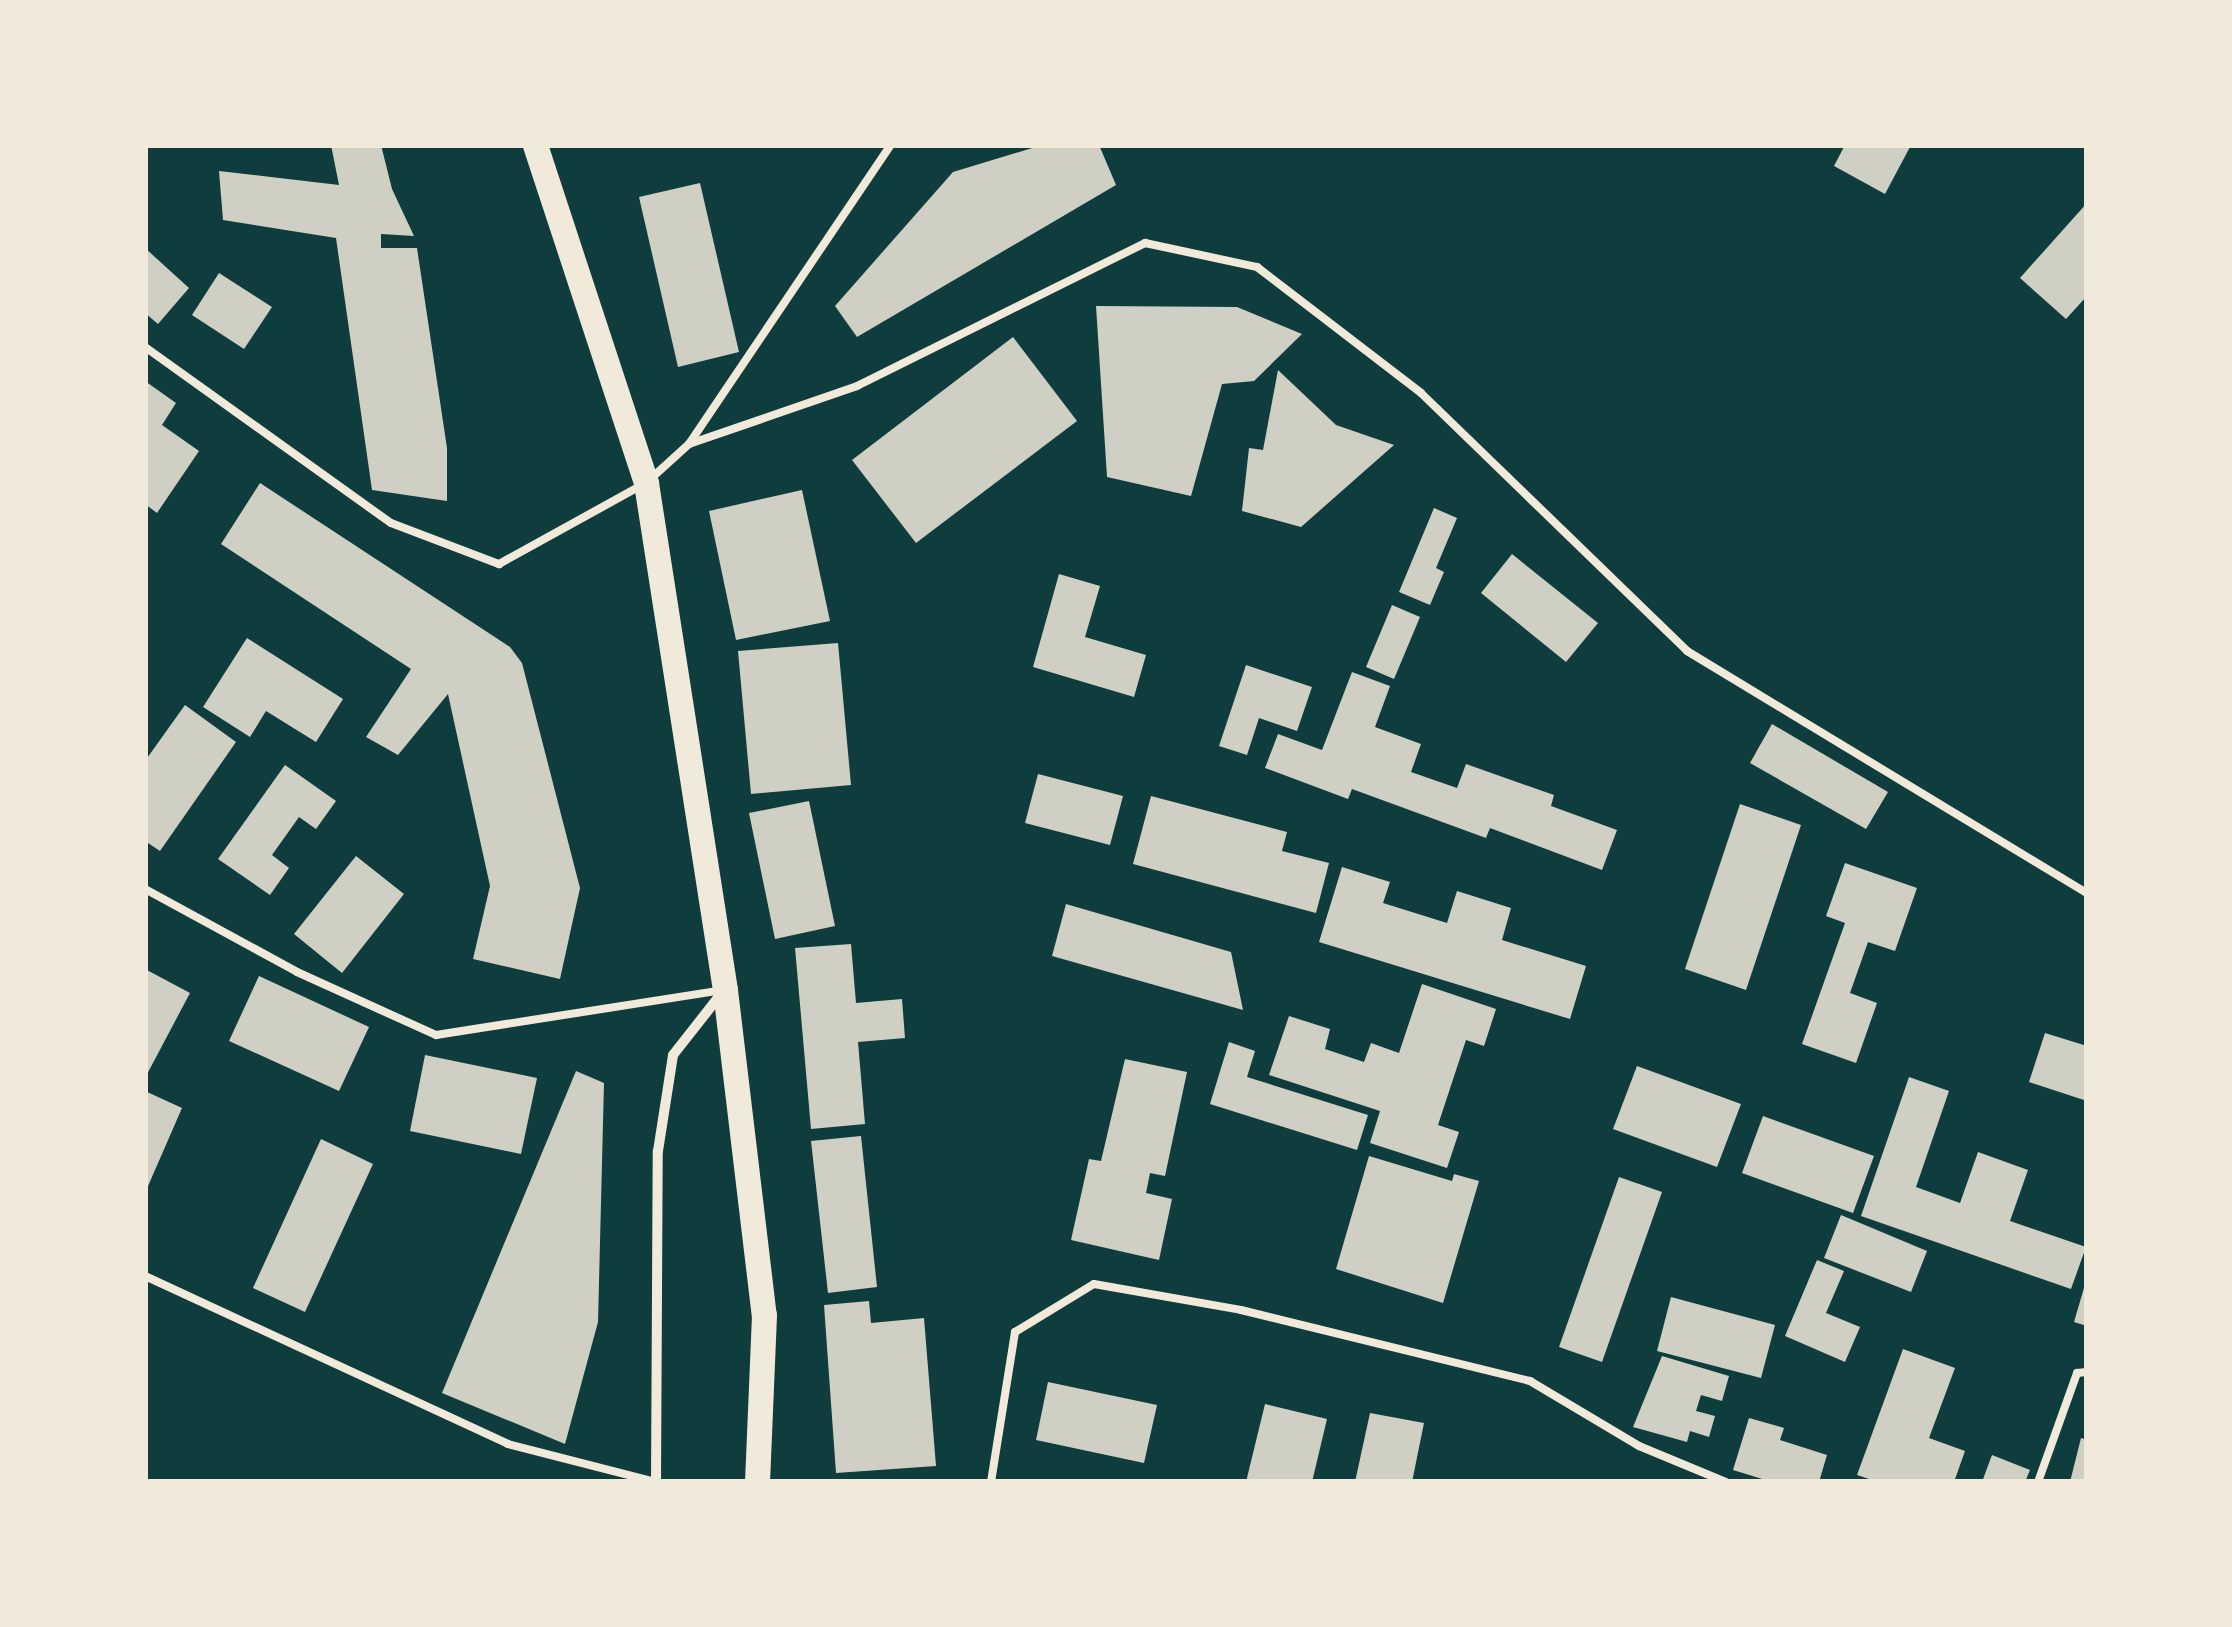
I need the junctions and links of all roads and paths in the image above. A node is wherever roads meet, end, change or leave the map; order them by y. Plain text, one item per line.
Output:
1 (536, 145) edge
2 (891, 145) edge
3 (145, 347) edge
4 (690, 444) junction
5 (646, 483) junction
6 (145, 889) edge
7 (2087, 893) edge
8 (725, 990) junction
9 (145, 1276) edge
10 (2087, 1372) edge
11 (656, 1482) edge
12 (757, 1482) edge
13 (990, 1482) edge
14 (1726, 1482) edge
15 (2038, 1482) edge

1 - 5 main road
2 - 4 lane
3 - 5 lane
4 - 5 lane
4 - 7 lane
5 - 8 main road
6 - 8 lane
8 - 11 street
8 - 12 main road
9 - 11 lane
10 - 15 lane
13 - 14 lane

